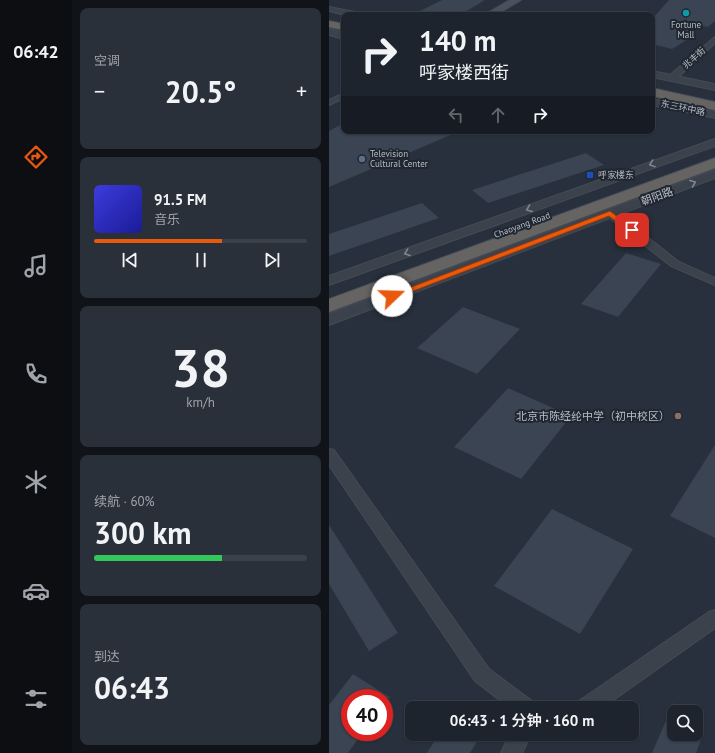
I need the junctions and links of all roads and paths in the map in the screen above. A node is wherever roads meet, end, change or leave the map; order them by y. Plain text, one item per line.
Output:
1 (517, 0) edge
2 (526, 0) edge
3 (329, 10) edge
4 (495, 12) edge
5 (504, 12) edge
6 (341, 13) edge
7 (341, 17) edge
8 (329, 18) edge
9 (329, 24) edge
10 (339, 33) edge
11 (715, 39) edge
12 (655, 75) edge
13 (672, 78) junction
14 (715, 87) edge
15 (655, 91) edge
16 (655, 91) edge
17 (655, 91) edge
18 (341, 97) edge
19 (715, 98) edge
20 (329, 103) edge
21 (715, 106) edge
22 (715, 115) edge
23 (715, 142) edge
24 (715, 154) edge
25 (715, 163) edge
26 (715, 174) edge
27 (610, 213) junction
28 (329, 281) edge
29 (715, 282) edge
30 (329, 296) edge
31 (329, 306) edge
32 (329, 320) edge
33 (329, 454) edge
34 (715, 618) edge
35 (516, 701) edge
36 (596, 701) edge
37 (517, 741) edge
38 (511, 753) edge

1 - 4 main road
2 - 5 main road
3 - 6 street
7 - 8 highway
9 - 10 highway
11 - 13 street, 兆丰街
12 - 13 street
13 - 14 street
15 - 19 highway
16 - 21 highway
17 - 22 street, 东三环中路
18 - 20 street
23 -> 28 street
24 - 30 highway, Chaoyang Road
25 - 31 highway, 朝阳路
27 -> 26 street, 朝阳路
27 - 29 street
27 - 32 street, 朝阳路
33 - 35 street
34 - 36 street
37 - 38 street

